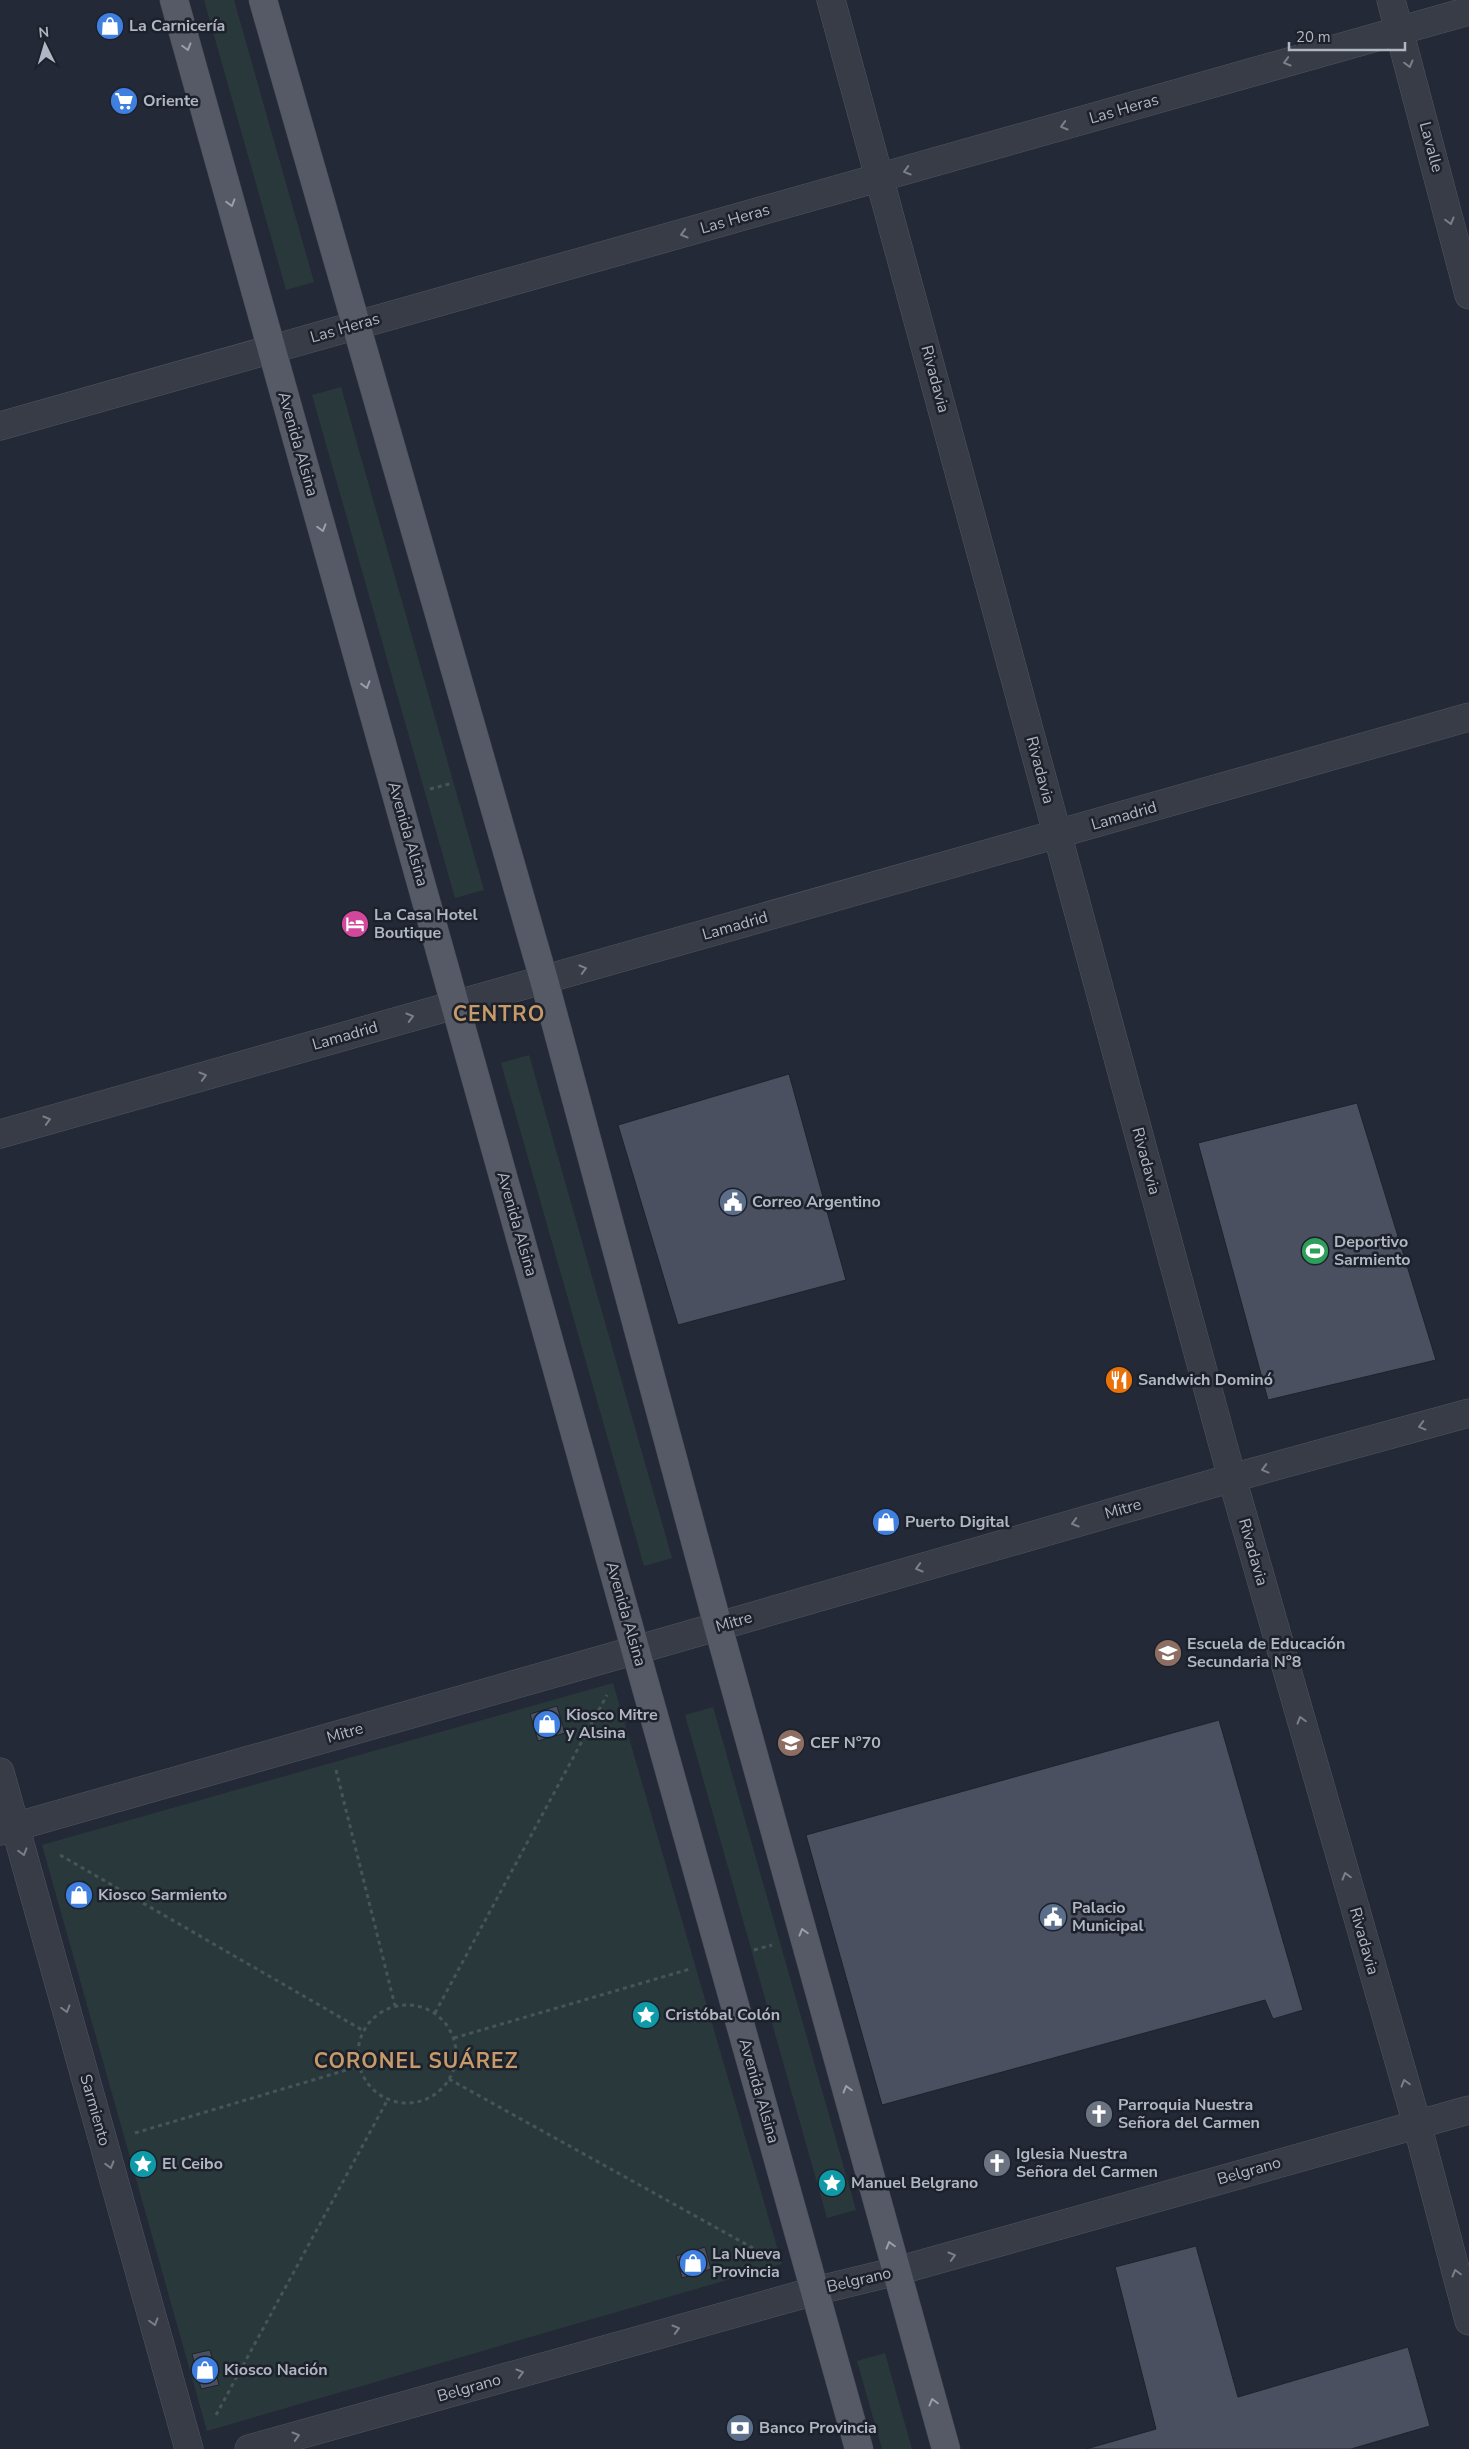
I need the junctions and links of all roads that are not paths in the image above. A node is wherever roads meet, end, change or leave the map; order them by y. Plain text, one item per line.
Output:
1 (174, 0) edge
2 (263, 0) edge
3 (831, 0) edge
4 (1391, 0) edge
5 (1469, 11) edge
6 (1400, 30) junction
7 (881, 178) junction
8 (1469, 295) edge
9 (355, 325) junction
10 (272, 349) junction
11 (0, 426) edge
12 (1469, 718) edge
13 (1057, 835) junction
14 (544, 980) junction
15 (455, 1005) junction
16 (0, 1134) edge
17 (1469, 1414) edge
18 (1232, 1478) junction
19 (718, 1626) junction
20 (636, 1650) junction
21 (0, 1772) edge
22 (8, 1828) edge
23 (1469, 2110) edge
24 (1416, 2124) junction
25 (897, 2271) junction
26 (815, 2291) junction
27 (1469, 2320) edge
28 (189, 2449) edge
29 (249, 2449) edge
30 (859, 2449) edge
31 (946, 2449) edge

1 -> 10 main road, Avenida Alsina
2 - 9 main road
3 - 7 street, Rivadavia
4 - 6 street, Lavalle
5 - 6 street, Las Heras
6 -> 7 street, Las Heras
6 -> 8 street, Lavalle
7 -> 9 street, Las Heras
7 - 13 street, Rivadavia
9 - 10 street, Las Heras
9 - 14 main road
10 - 11 street, Las Heras
10 -> 15 main road, Avenida Alsina
12 - 13 street, Lamadrid
14 -> 13 street, Lamadrid
13 - 18 street, Rivadavia
14 - 15 street, Lamadrid
14 - 19 main road
16 -> 15 street, Lamadrid
15 - 20 main road, Avenida Alsina
17 -> 18 street, Mitre
18 -> 19 street, Mitre
24 -> 18 street, Rivadavia
19 - 20 street, Mitre
25 -> 19 main road
20 - 22 street, Mitre
20 - 26 main road, Avenida Alsina
21 - 22 street, Sarmiento
22 -> 28 street, Sarmiento
23 - 24 street, Belgrano
25 -> 24 street, Belgrano
27 -> 24 street, Rivadavia
25 - 26 street, Belgrano
31 -> 25 main road
29 -> 26 street, Belgrano
26 - 30 main road, Avenida Alsina

